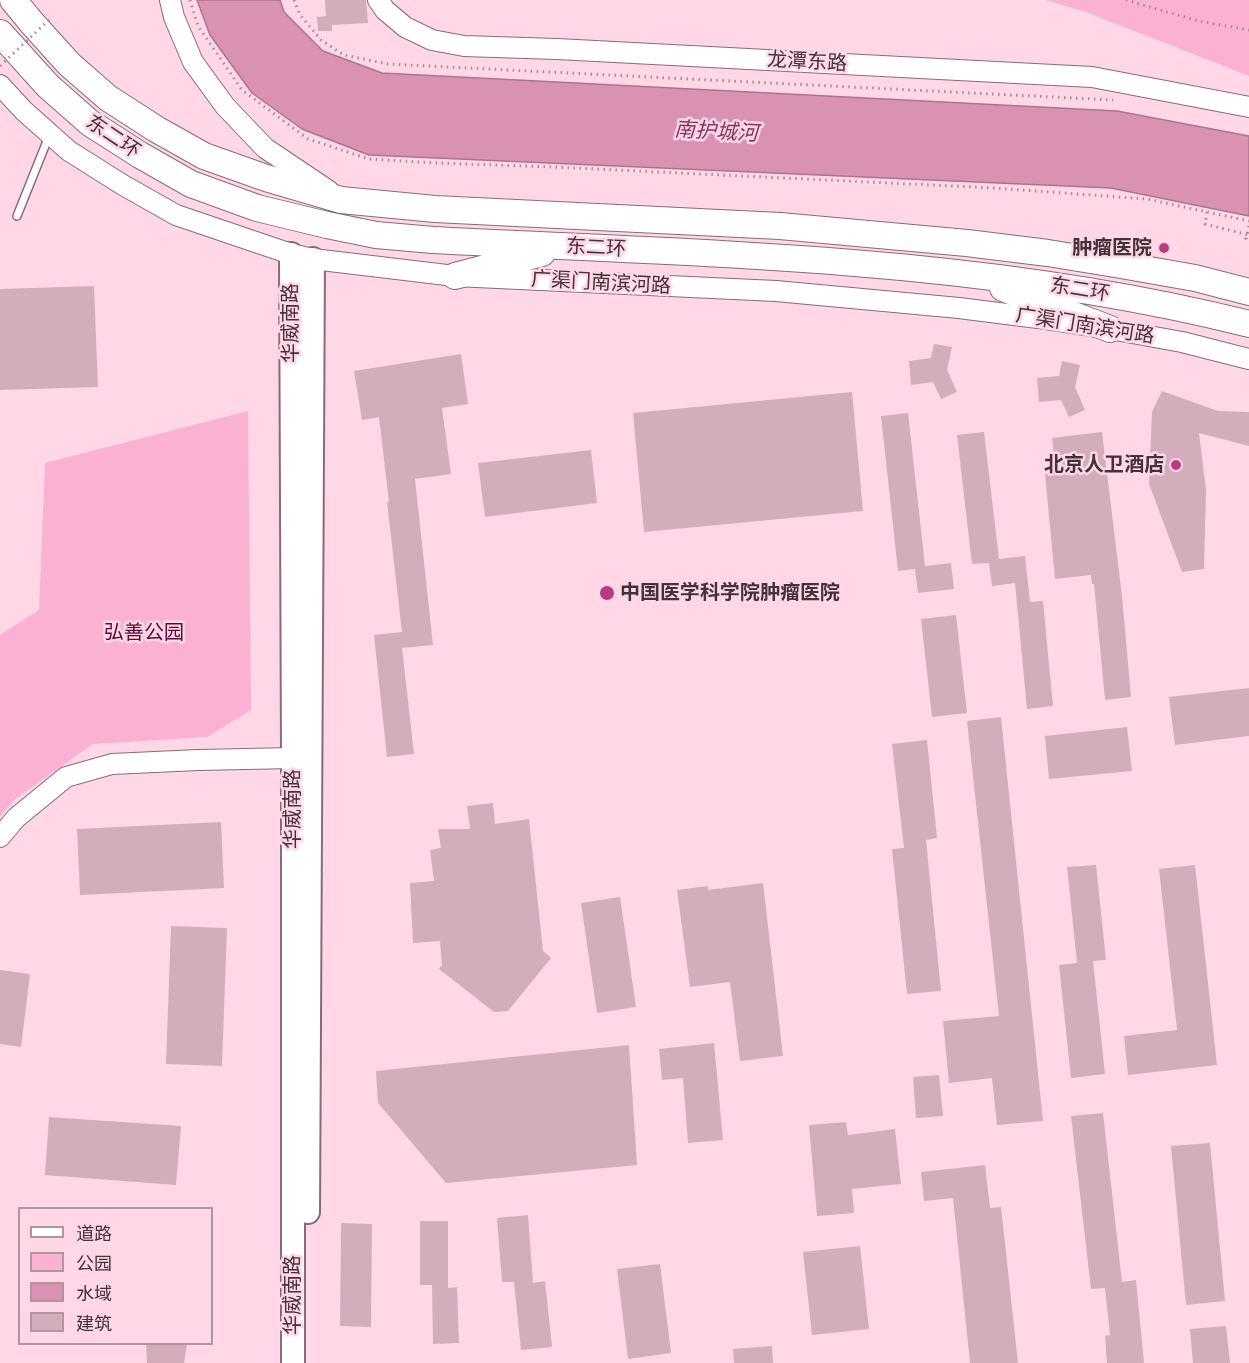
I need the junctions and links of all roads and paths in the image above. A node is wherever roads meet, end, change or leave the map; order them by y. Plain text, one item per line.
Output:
1 (14, 0) edge
2 (170, 0) edge
3 (190, 0) edge
4 (294, 0) edge
5 (378, 0) edge
6 (1126, 0) edge
7 (52, 17) dead end
8 (1249, 30) edge
9 (0, 33) edge
10 (0, 66) edge
11 (0, 85) edge
12 (1120, 100) dead end
13 (1249, 106) edge
14 (50, 134) junction
15 (341, 200) junction
16 (1208, 212) junction
17 (17, 216) dead end
18 (1249, 220) edge
19 (1249, 226) edge
20 (1248, 234) edge
21 (1249, 241) edge
22 (567, 247) junction
23 (291, 254) junction
24 (313, 259) junction
25 (963, 273) junction
26 (455, 276) junction
27 (1249, 292) edge
28 (1249, 324) edge
29 (1110, 329) junction
30 (1249, 359) edge
31 (293, 758) junction
32 (0, 837) edge
33 (293, 1363) edge
34 (308, 1363) edge

1 - 15 highway, 东二环
2 - 15 street
3 - 16 path
4 - 12 path
5 - 13 street, 龙潭东路
6 - 8 path
7 - 10 path, bridge
9 - 22 highway, 东二环
11 - 14 street, 广渠门南滨河路
14 - 17 lane
14 - 23 street, 广渠门南滨河路
15 - 27 highway, 东二环
16 - 18 path
16 - 20 path
19 - 20 path
20 - 21 path
22 - 25 highway, 东二环
22 - 26 highway
23 - 24 street, 广渠门南滨河路
23 - 31 main road, 华威南路
24 - 26 street, 广渠门南滨河路
24 - 34 main road, 华威南路
25 - 28 highway, 东二环
25 - 29 highway
26 - 29 street, 广渠门南滨河路
29 - 30 street, 广渠门南滨河路
31 - 32 street
31 - 33 main road, 华威南路

